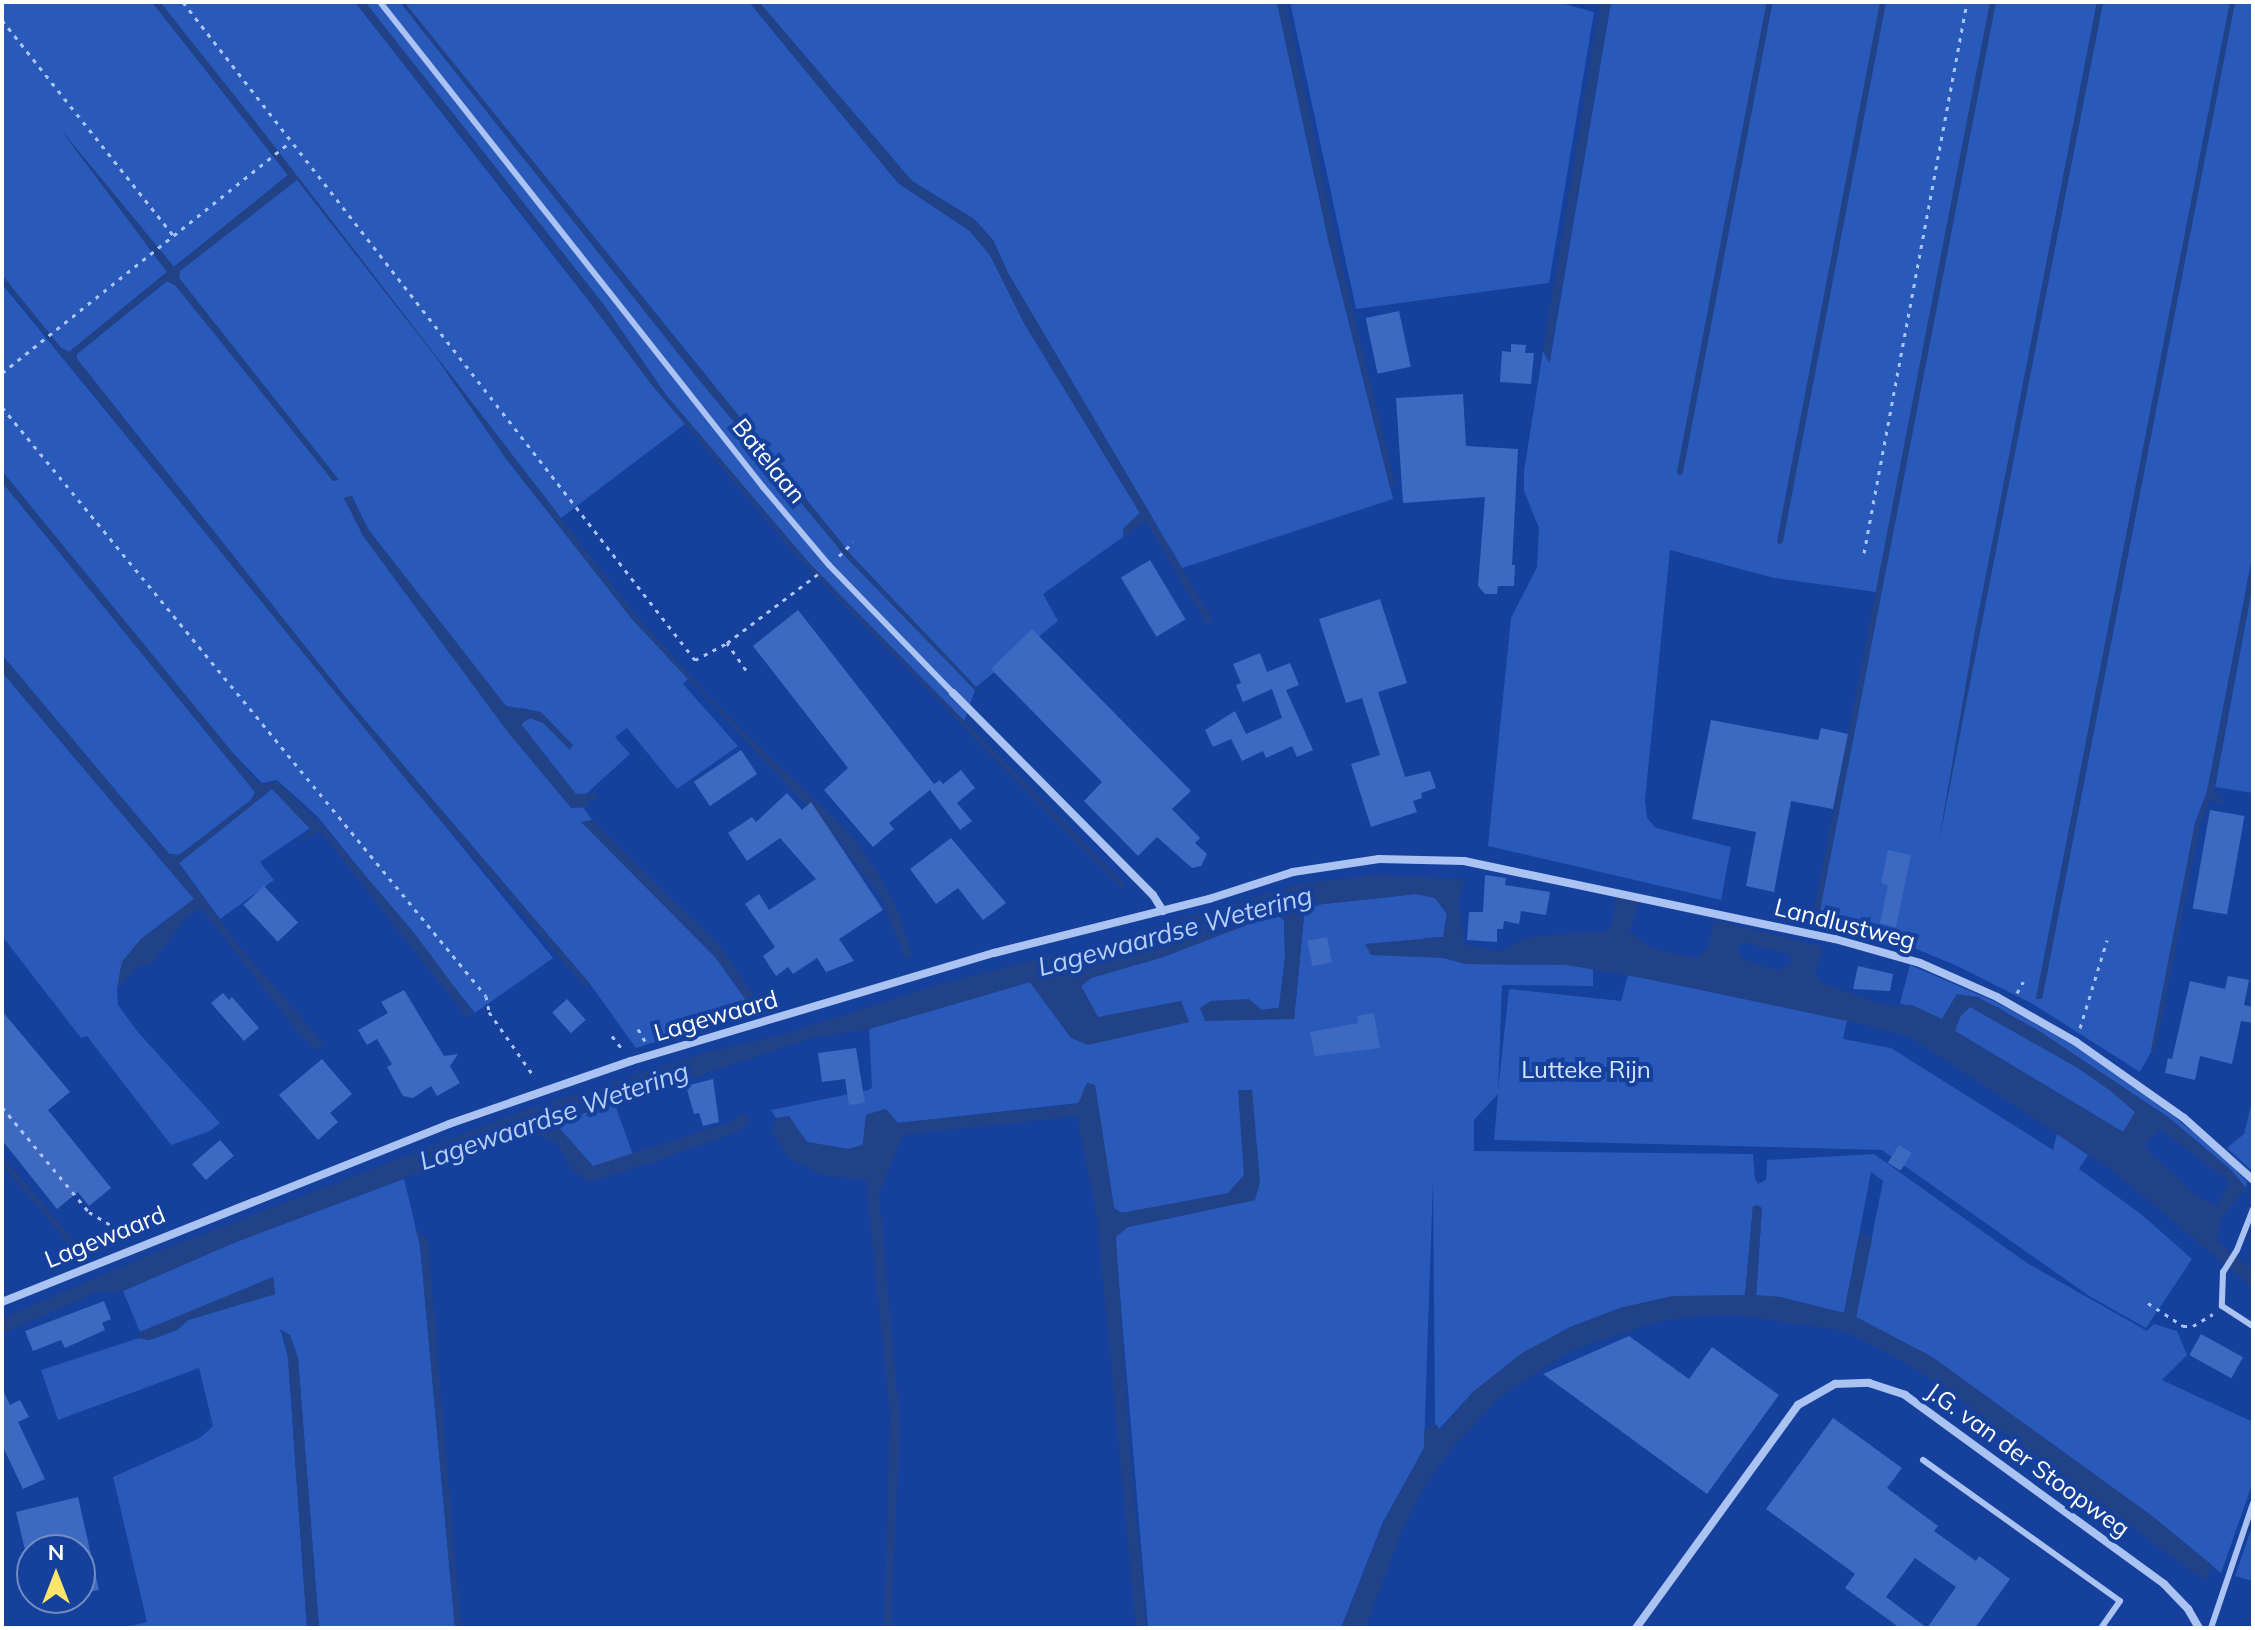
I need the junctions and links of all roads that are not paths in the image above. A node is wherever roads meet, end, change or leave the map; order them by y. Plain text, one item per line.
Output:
1 (380, 2) edge
2 (953, 693) joint
3 (1464, 861) joint
4 (1163, 911) junction
5 (2253, 1180) edge
6 (2253, 1209) edge
7 (2, 1302) edge
8 (2253, 1326) edge
9 (1923, 1460) dead end
10 (2253, 1503) edge
11 (1636, 1628) edge
12 (2101, 1628) edge
13 (2199, 1628) edge
14 (2211, 1628) edge

1 - 2 lane, Batelaan
2 - 4 street, Batelaan
3 - 4 street, Lagewaard
3 - 5 street, Landlustweg
4 - 7 street, Lagewaard
6 - 8 lane
9 - 12 lane
10 - 14 lane
11 - 13 street, J.G. van der Stoopweg

